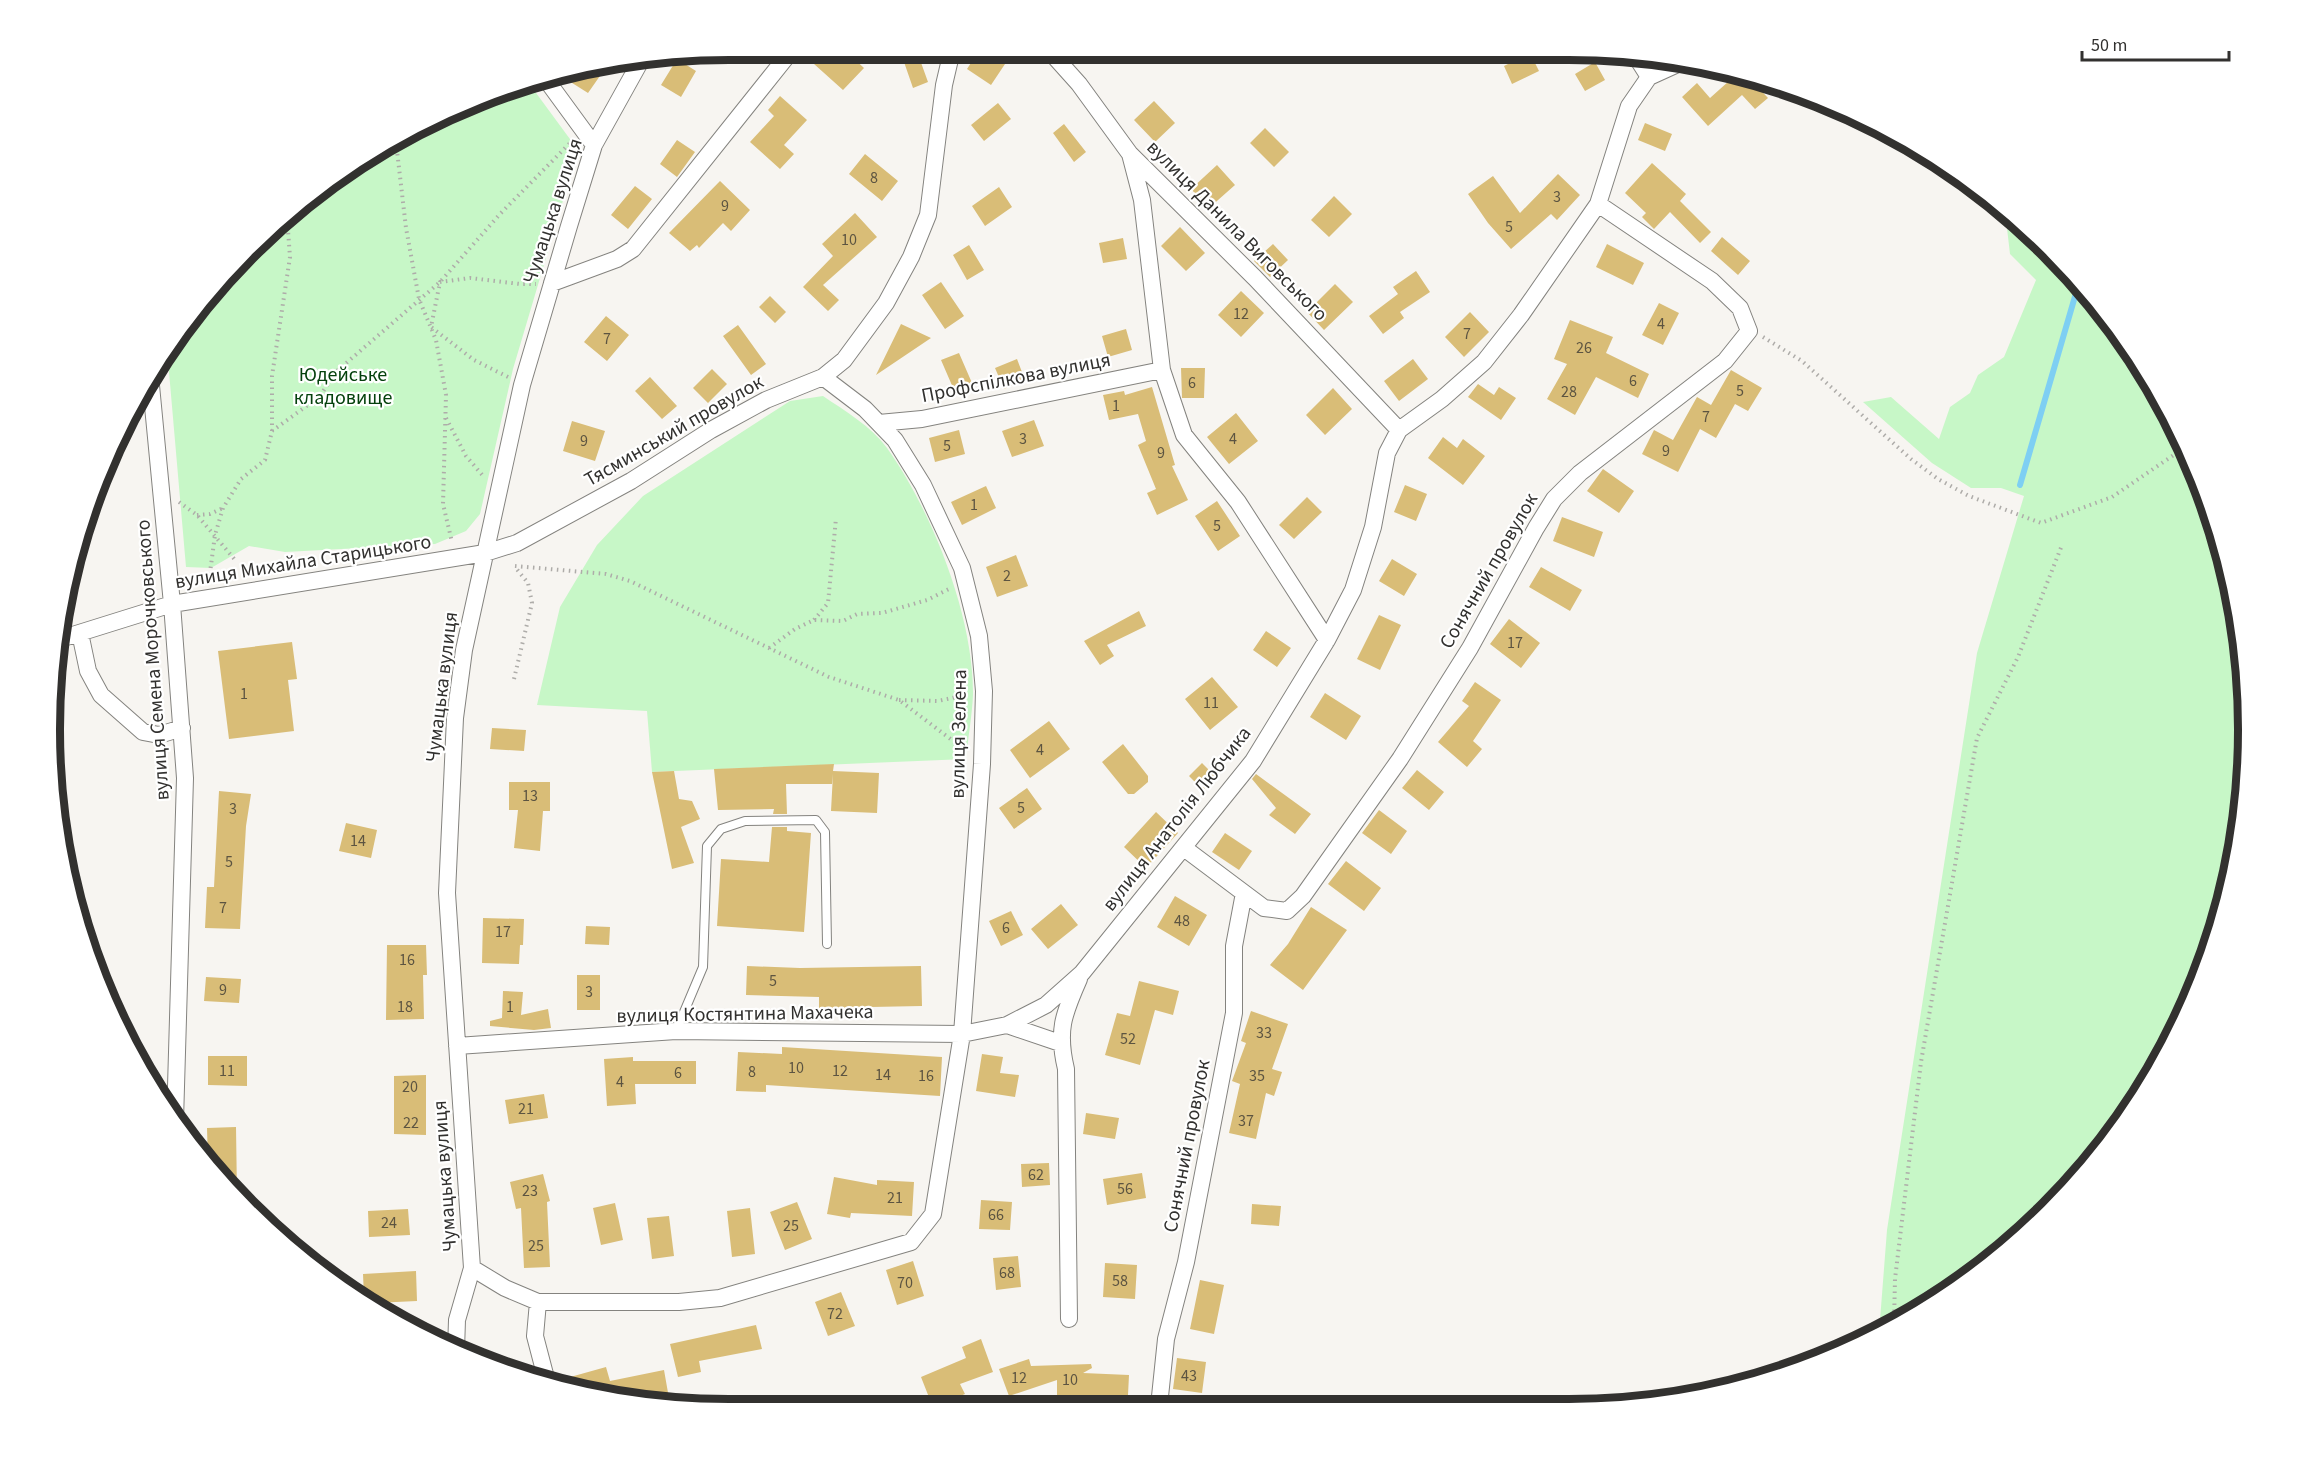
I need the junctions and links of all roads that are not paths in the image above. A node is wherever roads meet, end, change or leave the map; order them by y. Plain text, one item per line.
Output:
1 (784, 60) edge
2 (950, 60) edge
3 (1057, 60) edge
4 (1641, 64) edge
5 (637, 67) edge
6 (1669, 68) edge
7 (1649, 77) junction
8 (550, 85) edge
9 (594, 145) junction
10 (1130, 154) junction
11 (1598, 204) junction
12 (552, 283) junction
13 (1162, 370) junction
14 (823, 377) junction
15 (152, 392) edge
16 (879, 423) junction
17 (1399, 430) junction
18 (485, 553) junction
19 (172, 604) junction
20 (80, 633) junction
21 (67, 637) edge
22 (1327, 640) junction
23 (182, 729) junction
24 (1184, 848) junction
25 (1244, 892) junction
26 (827, 944) dead end
27 (1082, 973) junction
28 (1007, 1025) junction
29 (676, 1031) junction
30 (962, 1034) junction
31 (1060, 1043) junction
32 (457, 1046) junction
33 (175, 1105) edge
34 (472, 1268) junction
35 (538, 1302) junction
36 (1069, 1319) dead end
37 (456, 1340) edge
38 (545, 1372) edge
39 (1160, 1399) edge

1 - 12 street
2 - 14 street, Тясминський провулок
3 - 10 street, вулиця Данила Виговського
4 - 7 street
5 - 9 street, Чумацька вулиця
6 - 7 street
7 - 11 street, вулиця Анатолія Любчика
8 - 9 street
9 - 12 street, Чумацька вулиця
10 - 13 street
10 - 17 street, вулиця Данила Виговського
11 - 17 street, вулиця Анатолія Любчика
11 - 25 street, Сонячний провулок
12 - 18 street, Чумацька вулиця
13 - 16 street, Профспілкова вулиця
13 - 22 street
14 - 16 street, вулиця Зелена
14 - 18 street, Тясминський провулок
15 - 19 street, вулиця Семена Морочковського
16 - 30 street, вулиця Зелена
17 - 22 street, вулиця Анатолія Любчика
18 - 19 street, вулиця Михайла Старицького
18 - 32 street, Чумацька вулиця
19 - 20 street, вулиця Михайла Старицького
19 - 23 street, вулиця Семена Морочковського
20 - 21 street, вулиця Михайла Старицького
20 - 23 street
22 - 24 street, вулиця Анатолія Любчика
23 - 33 street, вулиця Семена Морочковського
24 - 25 street, Сонячний провулок
24 - 27 street, вулиця Анатолія Любчика
25 - 39 street, Сонячний провулок
26 - 29 lane
27 - 28 street, вулиця Анатолія Любчика
27 - 31 street, вулиця Анатолія Любчика
28 - 30 street, вулиця Анатолія Любчика
28 - 31 street
29 - 30 street, вулиця Костянтина Махачека
29 - 32 street, вулиця Костянтина Махачека
30 - 35 street
31 - 36 street, вулиця Анатолія Любчика
32 - 34 street, Чумацька вулиця
34 - 35 street
34 - 37 street, Чумацька вулиця
35 - 38 street

